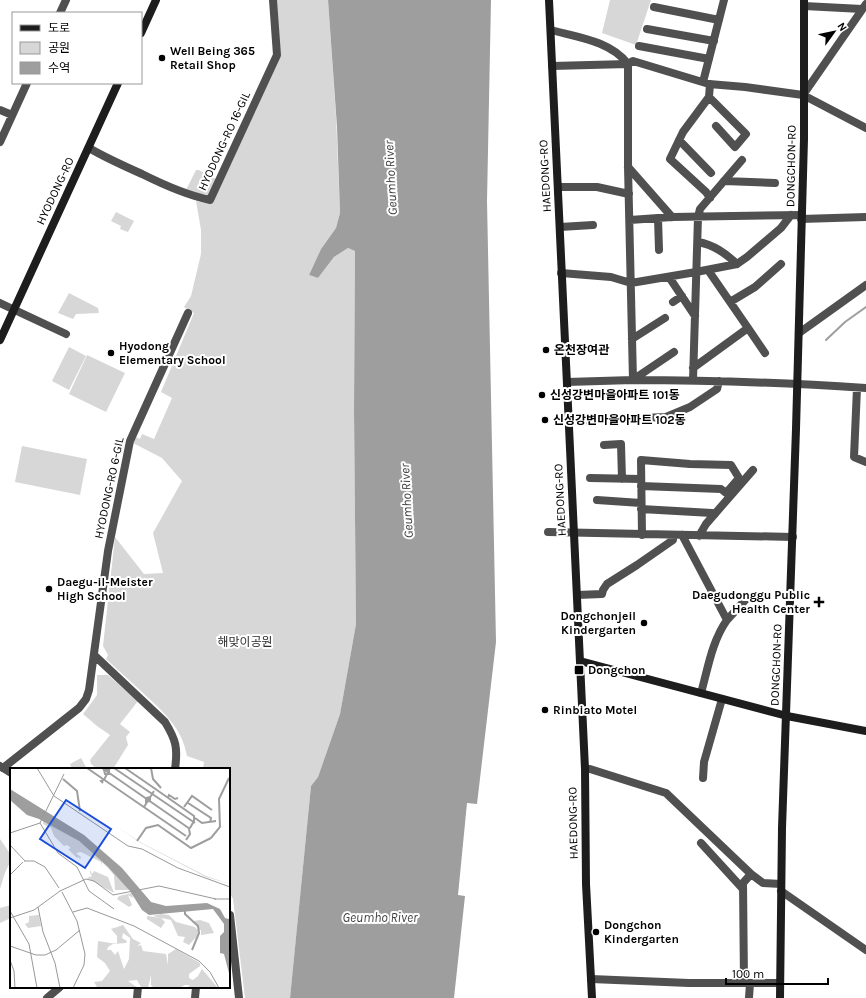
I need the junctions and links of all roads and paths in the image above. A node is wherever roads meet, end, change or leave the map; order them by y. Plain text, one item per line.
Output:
1 (66, 0) edge
2 (156, 0) edge
3 (273, 0) edge
4 (549, 0) edge
5 (724, 0) edge
6 (804, 3) edge
7 (654, 7) dead end
8 (864, 7) edge
9 (60, 12) edge
10 (719, 20) junction
11 (647, 29) dead end
12 (551, 30) junction
13 (142, 31) edge
14 (714, 41) junction
15 (639, 46) dead end
16 (709, 59) junction
17 (628, 64) junction
18 (552, 66) junction
19 (706, 83) junction
20 (27, 84) edge
21 (118, 84) edge
22 (804, 96) junction
23 (709, 97) junction
24 (0, 110) edge
25 (12, 115) junction
26 (716, 126) dead end
27 (866, 128) edge
28 (679, 140) junction
29 (0, 142) edge
30 (89, 148) junction
31 (742, 160) dead end
32 (628, 167) junction
33 (712, 174) dead end
34 (724, 181) junction
35 (776, 183) dead end
36 (558, 187) junction
37 (628, 194) junction
38 (710, 198) junction
39 (792, 215) junction
40 (672, 217) junction
41 (698, 217) junction
42 (802, 217) junction
43 (866, 217) edge
44 (658, 218) junction
45 (630, 220) junction
46 (593, 225) dead end
47 (560, 227) junction
48 (698, 242) junction
49 (659, 250) dead end
50 (737, 264) junction
51 (781, 264) dead end
52 (708, 270) junction
53 (696, 272) junction
54 (561, 273) junction
55 (669, 276) junction
56 (631, 282) junction
57 (866, 285) edge
58 (682, 296) junction
59 (673, 302) dead end
60 (730, 302) junction
61 (0, 303) edge
62 (14, 310) junction
63 (188, 313) dead end
64 (695, 316) junction
65 (665, 318) dead end
66 (748, 328) junction
67 (799, 333) junction
68 (66, 334) dead end
69 (632, 339) junction
70 (0, 340) edge
71 (674, 352) dead end
72 (765, 353) dead end
73 (693, 368) junction
74 (633, 380) junction
75 (693, 380) junction
76 (719, 381) junction
77 (567, 382) junction
78 (797, 384) junction
79 (862, 388) edge
80 (569, 421) junction
81 (604, 445) dead end
82 (866, 462) edge
83 (753, 470) dead end
84 (590, 478) dead end
85 (622, 478) junction
86 (641, 482) junction
87 (597, 500) dead end
88 (641, 506) junction
89 (715, 514) junction
90 (548, 532) dead end
91 (574, 534) junction
92 (642, 535) junction
93 (678, 535) junction
94 (699, 536) junction
95 (793, 537) junction
96 (577, 595) junction
97 (748, 597) dead end
98 (727, 620) junction
99 (94, 655) junction
100 (580, 661) junction
101 (702, 693) junction
102 (722, 699) junction
103 (787, 716) junction
104 (866, 731) edge
105 (2, 767) edge
106 (176, 768) edge
107 (585, 768) junction
108 (703, 778) dead end
109 (701, 843) dead end
110 (729, 853) junction
111 (719, 863) junction
112 (751, 874) junction
113 (781, 887) junction
114 (743, 889) junction
115 (230, 915) dead end
116 (866, 950) edge
117 (591, 979) junction
118 (747, 983) junction
119 (780, 983) junction
120 (59, 988) edge
121 (138, 988) edge
122 (196, 988) edge
123 (47, 998) edge
124 (137, 998) edge
125 (195, 998) edge
126 (239, 998) edge
127 (592, 998) edge
128 (749, 998) edge
129 (780, 998) edge

1 - 9 street
2 - 13 main road
3 - 30 street, HYODONG-RO 16-GIL
4 - 12 main road, HAEDONG-RO
5 - 10 street
6 - 8 street
6 - 22 main road, DONGCHON-RO
7 - 10 street
8 - 22 street
10 - 14 street
11 - 14 street
12 - 17 street
12 - 18 main road, HAEDONG-RO
14 - 16 street
15 - 16 street
16 - 19 street
17 - 18 street
17 - 19 street
17 - 32 street
18 - 36 main road, HAEDONG-RO
19 - 22 street
19 - 23 street
20 - 25 street
21 - 30 main road, HYODONG-RO
22 - 27 street
22 - 42 main road, DONGCHON-RO
23 - 26 street
23 - 28 street
24 - 25 street
25 - 29 street
28 - 33 street
28 - 38 street
30 - 62 main road, HYODONG-RO
31 - 34 street
32 - 37 street
32 - 40 street
34 - 35 street
34 - 38 street
36 - 37 street
36 - 47 main road, HAEDONG-RO
37 - 45 street
38 - 41 street
39 - 41 street
39 - 42 street
39 - 50 street
40 - 41 street
40 - 44 street
41 - 48 street
42 - 43 street
42 - 67 main road, DONGCHON-RO
44 - 45 street
44 - 49 street
45 - 56 street
46 - 47 street
47 - 54 main road, HAEDONG-RO
48 - 50 street
48 - 53 street
50 - 52 street
51 - 60 street
52 - 53 street
52 - 60 street
53 - 55 street
53 - 64 street
54 - 56 street
54 - 77 main road, HAEDONG-RO
55 - 56 street
55 - 58 street
56 - 69 street
57 - 67 street
58 - 59 street
58 - 64 street
60 - 66 street
61 - 62 street
62 - 68 street
62 - 70 main road, HYODONG-RO
63 - 99 street, HYODONG-RO 6-GIL
64 - 73 street
65 - 69 street
66 - 72 street
66 - 73 street
67 - 78 main road, DONGCHON-RO
69 - 74 street
71 - 74 street
73 - 75 street
74 - 75 street
74 - 77 street
75 - 76 street
76 - 78 street
76 - 80 street
77 - 80 main road, HAEDONG-RO
78 - 79 street
78 - 95 main road, DONGCHON-RO
79 - 82 street
80 - 91 main road, HAEDONG-RO
81 - 85 street
83 - 89 street
84 - 85 street
85 - 86 street
86 - 86 street
86 - 88 street
87 - 88 street
88 - 89 street
88 - 92 street
89 - 94 street
90 - 91 street
91 - 92 street
91 - 96 main road, HAEDONG-RO
92 - 93 street
93 - 94 street
93 - 96 street
93 - 98 street
94 - 95 street
95 - 103 main road, DONGCHON-RO
96 - 100 main road, HAEDONG-RO
97 - 98 street
98 - 101 street
99 - 105 street, HYODONG-RO 6-GIL
99 - 106 street
100 - 101 main road
100 - 107 main road, HAEDONG-RO
101 - 102 main road
102 - 103 main road
102 - 108 street
103 - 104 main road
103 - 113 main road, DONGCHON-RO
107 - 110 street
107 - 117 main road, HAEDONG-RO
109 - 111 street
110 - 111 street
110 - 112 street
111 - 114 street
112 - 113 street
112 - 114 street
113 - 116 street
113 - 119 main road, DONGCHON-RO
114 - 118 street
115 - 126 street
117 - 118 street
117 - 127 main road, HAEDONG-RO
118 - 119 street
118 - 128 street
119 - 129 main road, DONGCHON-RO
120 - 123 street
121 - 124 street
122 - 125 street

